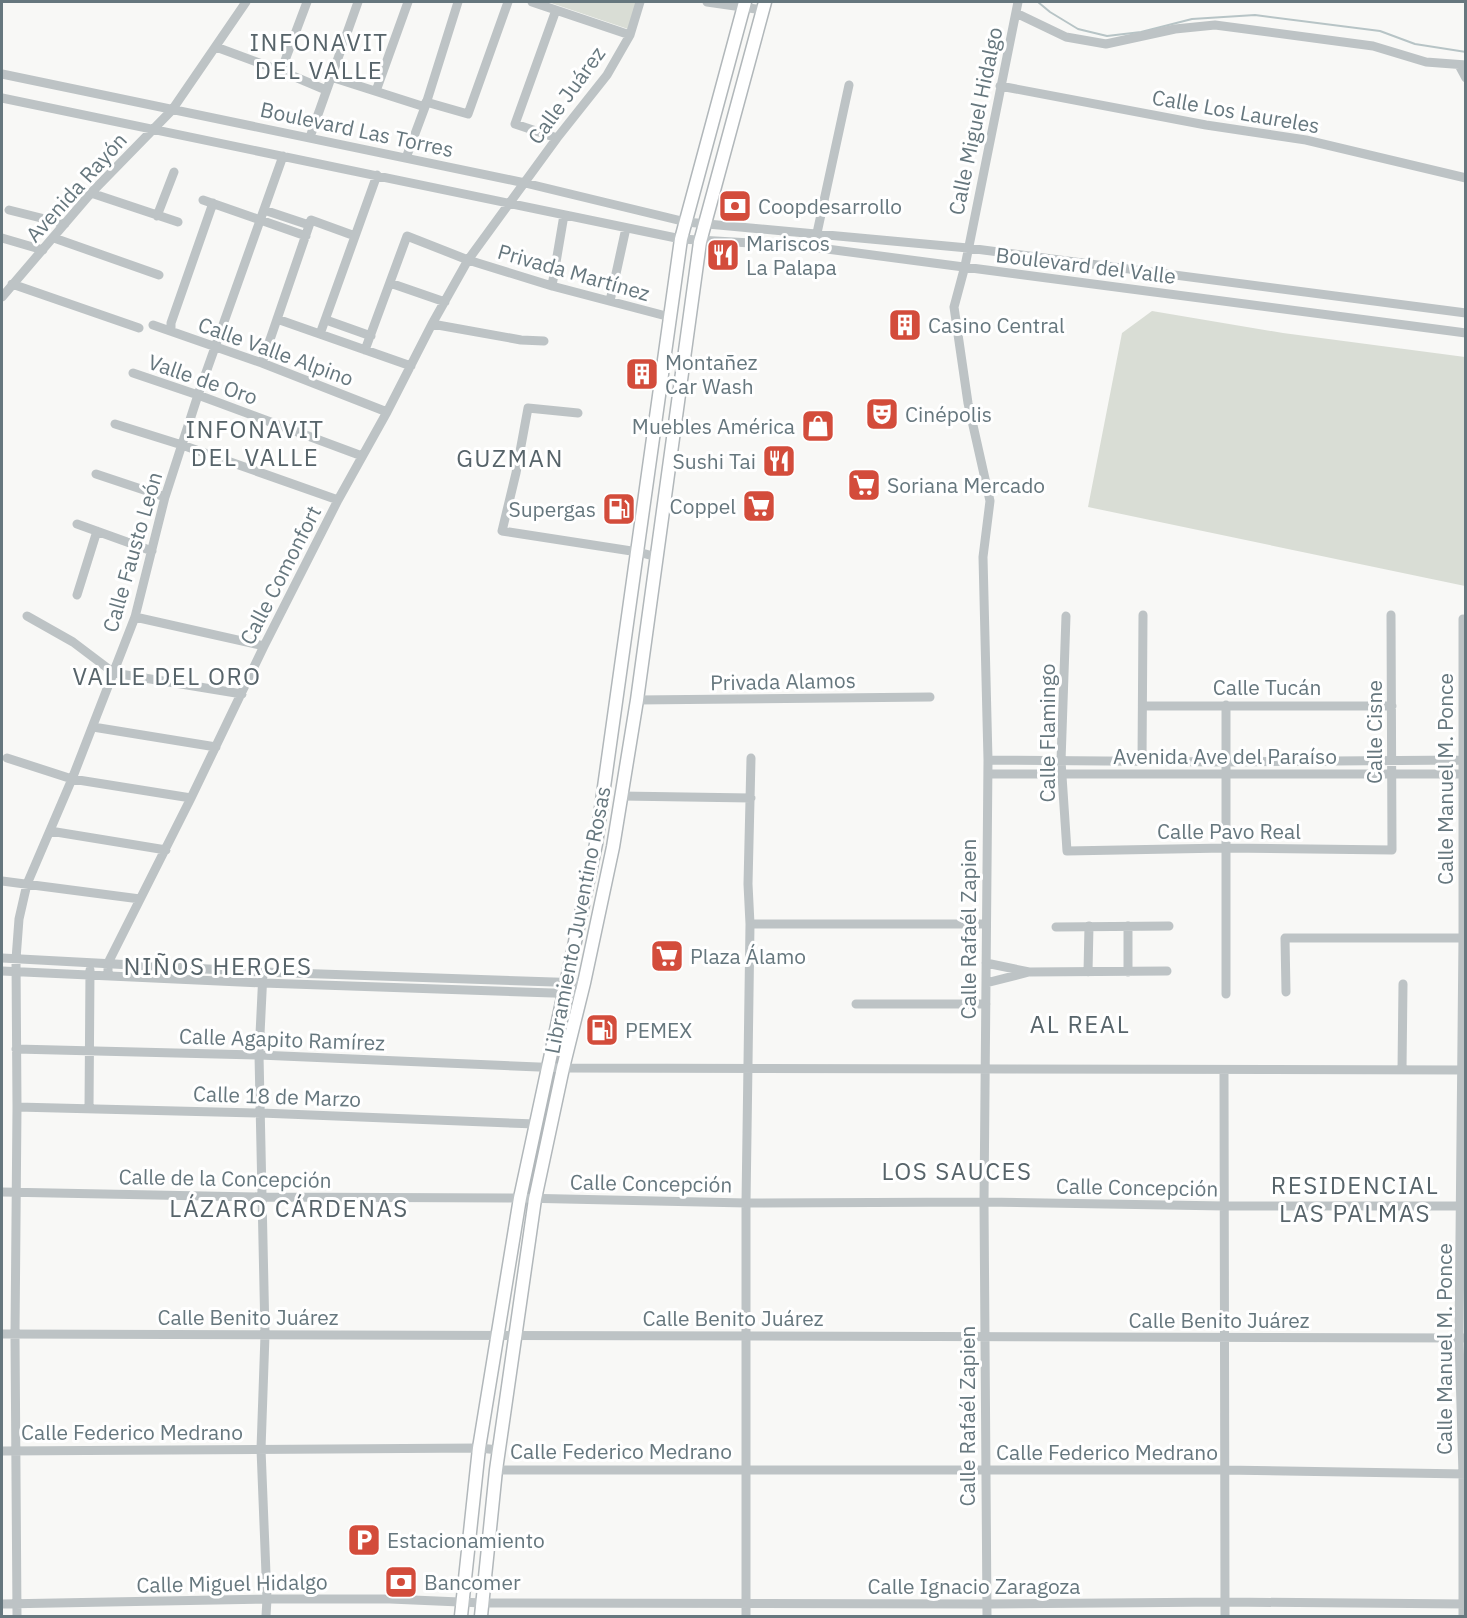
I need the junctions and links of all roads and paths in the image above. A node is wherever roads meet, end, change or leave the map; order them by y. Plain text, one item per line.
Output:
1 (246, 2) edge
2 (307, 2) edge
3 (358, 2) edge
4 (404, 2) edge
5 (458, 2) edge
6 (508, 2) edge
7 (532, 2) edge
8 (640, 2) edge
9 (707, 2) edge
10 (1018, 2) edge
11 (744, 5) edge
12 (764, 6) edge
13 (556, 10) junction
14 (1016, 14) junction
15 (630, 35) junction
16 (216, 47) junction
17 (1462, 65) edge
18 (281, 71) junction
19 (2, 74) edge
20 (331, 76) junction
21 (1466, 78) edge
22 (849, 85) dead end
23 (1000, 86) junction
24 (326, 90) junction
25 (376, 91) junction
26 (2, 98) edge
27 (426, 104) junction
28 (172, 110) junction
29 (154, 129) junction
30 (310, 137) junction
31 (557, 138) junction
32 (283, 156) junction
33 (406, 158) junction
34 (174, 172) dead end
35 (377, 176) junction
36 (1466, 178) edge
37 (525, 183) junction
38 (91, 193) junction
39 (203, 200) dead end
40 (213, 203) junction
41 (510, 204) junction
42 (9, 210) dead end
43 (262, 214) junction
44 (564, 215) junction
45 (157, 216) junction
46 (178, 222) dead end
47 (686, 222) junction
48 (310, 223) junction
49 (705, 223) junction
50 (65, 224) junction
51 (626, 228) junction
52 (817, 233) junction
53 (306, 236) junction
54 (355, 236) junction
55 (2, 238) edge
56 (54, 238) junction
57 (681, 239) junction
58 (880, 241) junction
59 (700, 242) junction
60 (968, 248) junction
61 (43, 250) junction
62 (864, 254) junction
63 (468, 261) junction
64 (1083, 263) junction
65 (965, 266) junction
66 (159, 275) dead end
67 (390, 283) junction
68 (1081, 283) junction
69 (12, 284) junction
70 (552, 286) junction
71 (1293, 291) junction
72 (2, 297) edge
73 (610, 301) junction
74 (445, 302) junction
75 (1291, 310) junction
76 (1466, 313) edge
77 (670, 317) junction
78 (277, 319) junction
79 (326, 320) junction
80 (432, 324) junction
81 (153, 325) dead end
82 (139, 328) dead end
83 (171, 330) junction
84 (1466, 333) edge
85 (320, 334) junction
86 (371, 336) junction
87 (544, 341) dead end
88 (214, 346) junction
89 (365, 350) junction
90 (262, 363) junction
91 (411, 366) junction
92 (133, 374) dead end
93 (198, 395) junction
94 (387, 412) junction
95 (578, 413) dead end
96 (115, 424) dead end
97 (182, 445) junction
98 (362, 456) junction
99 (96, 474) dead end
100 (165, 497) junction
101 (338, 500) junction
102 (78, 524) dead end
103 (98, 531) junction
104 (152, 551) junction
105 (638, 552) junction
106 (657, 557) junction
107 (77, 595) dead end
108 (1143, 615) dead end
109 (1391, 615) dead end
110 (27, 616) dead end
111 (1066, 616) dead end
112 (135, 617) junction
113 (1463, 620) dead end
114 (264, 646) junction
115 (114, 673) junction
116 (242, 694) junction
117 (930, 697) dead end
118 (637, 700) junction
119 (1226, 705) junction
120 (1143, 706) junction
121 (1392, 706) junction
122 (93, 727) junction
123 (216, 747) junction
124 (7, 758) dead end
125 (751, 758) dead end
126 (988, 760) junction
127 (1392, 760) junction
128 (1463, 760) junction
129 (1061, 761) junction
130 (1142, 761) junction
131 (1226, 762) junction
132 (1392, 773) junction
133 (987, 774) junction
134 (1061, 774) junction
135 (1226, 774) junction
136 (1464, 774) junction
137 (72, 779) junction
138 (621, 796) junction
139 (191, 798) junction
140 (751, 798) junction
141 (50, 831) junction
142 (596, 844) junction
143 (613, 847) junction
144 (1225, 848) junction
145 (166, 850) junction
146 (1392, 850) joint
147 (1067, 851) joint
148 (2, 881) edge
149 (27, 884) junction
150 (140, 899) junction
151 (750, 924) junction
152 (986, 924) junction
153 (1089, 926) junction
154 (1128, 926) junction
155 (1169, 926) dead end
156 (1056, 927) dead end
157 (1464, 938) edge
158 (2, 958) edge
159 (16, 959) junction
160 (90, 963) junction
161 (108, 963) junction
162 (986, 963) junction
163 (2, 971) edge
164 (16, 971) junction
165 (1167, 971) dead end
166 (263, 972) junction
167 (1029, 972) junction
168 (1088, 972) junction
169 (1128, 972) junction
170 (90, 975) junction
171 (108, 975) junction
172 (262, 983) junction
173 (986, 983) junction
174 (1403, 984) dead end
175 (564, 988) junction
176 (583, 989) junction
177 (1286, 992) dead end
178 (1226, 994) dead end
179 (856, 1004) dead end
180 (986, 1004) junction
181 (16, 1049) junction
182 (88, 1050) junction
183 (259, 1055) junction
184 (547, 1067) junction
185 (563, 1068) junction
186 (749, 1068) junction
187 (985, 1069) junction
188 (1224, 1070) junction
189 (1402, 1070) junction
190 (1464, 1070) edge
191 (17, 1107) junction
192 (89, 1109) junction
193 (261, 1113) junction
194 (536, 1124) junction
195 (2, 1192) edge
196 (17, 1192) junction
197 (261, 1197) junction
198 (520, 1198) junction
199 (535, 1199) junction
200 (984, 1202) junction
201 (746, 1203) junction
202 (1225, 1206) junction
203 (1463, 1206) edge
204 (2, 1334) edge
205 (15, 1335) junction
206 (265, 1335) junction
207 (497, 1335) junction
208 (746, 1335) junction
209 (517, 1337) junction
210 (985, 1337) junction
211 (1223, 1338) junction
212 (1462, 1338) edge
213 (479, 1448) junction
214 (261, 1449) junction
215 (499, 1450) junction
216 (2, 1451) edge
217 (15, 1451) junction
218 (745, 1469) junction
219 (496, 1470) junction
220 (1224, 1470) junction
221 (986, 1471) junction
222 (1464, 1474) edge
223 (267, 1599) junction
224 (463, 1602) junction
225 (1225, 1602) junction
226 (483, 1603) junction
227 (2, 1604) edge
228 (17, 1604) junction
229 (746, 1604) junction
230 (987, 1604) junction
231 (1464, 1604) edge
232 (17, 1617) edge
233 (266, 1617) edge
234 (461, 1617) edge
235 (481, 1617) edge
236 (746, 1617) edge
237 (987, 1617) edge
238 (1225, 1617) edge
239 (1463, 1617) edge

1 - 16 street, Avenida Rayón
2 - 18 street
3 - 20 street
4 - 25 street
5 - 27 street
6 - 27 street
7 - 13 street
8 - 15 street, Calle Juárez
9 - 11 street
10 - 14 street, Calle Miguel Hidalgo
11 - 12 street
11 - 47 main road, Libramiento Juventino Rosas
12 - 49 main road, Libramiento Juventino Rosas
13 - 15 street
13 - 31 street
14 - 17 street
14 - 23 street, Calle Miguel Hidalgo
15 - 31 street, Calle Juárez
16 - 18 street
16 - 28 street, Avenida Rayón
17 - 21 street
18 - 24 street
19 - 28 street, Boulevard Las Torres
20 - 24 street
20 - 25 street
22 - 52 street
23 - 36 street, Calle Los Laureles
23 - 60 street, Calle Miguel Hidalgo
24 - 30 street
25 - 27 street
26 - 29 street, Boulevard Las Torres
27 - 33 street
28 - 29 street, Avenida Rayón
28 - 30 street, Boulevard Las Torres
29 - 32 street, Boulevard Las Torres
29 - 38 street, Avenida Rayón
30 - 33 street, Boulevard Las Torres
31 - 37 street, Calle Juárez
32 - 35 street, Boulevard Las Torres
32 - 43 street, Calle Fausto León
33 - 37 street, Boulevard Las Torres
34 - 45 street
35 - 41 street, Boulevard Las Torres
35 - 54 street
37 - 41 street, Calle Juárez
37 - 47 street, Boulevard Las Torres
38 - 45 street
38 - 50 street, Avenida Rayón
39 - 40 street
40 - 43 street
40 - 83 street
41 - 44 street, Boulevard Las Torres
41 - 63 street, Calle Comonfort
42 - 50 street
43 - 48 street
43 - 53 street
43 - 88 street, Calle Fausto León
44 - 51 street, Boulevard Las Torres
44 - 70 street
45 - 46 street
47 - 49 street, Boulevard Las Torres
47 - 57 main road, Libramiento Juventino Rosas
48 - 53 street
48 - 54 street
49 - 52 street, Boulevard del Valle
49 - 59 main road, Libramiento Juventino Rosas
50 - 56 street, Avenida Rayón
51 - 57 street, Boulevard Las Torres
51 - 73 street
52 - 58 street, Boulevard del Valle
53 - 78 street
54 - 79 street
55 - 61 street
56 - 61 street, Avenida Rayón
56 - 66 street
57 - 59 street, Boulevard Las Torres
57 - 77 main road, Libramiento Juventino Rosas
58 - 60 street, Boulevard del Valle
58 - 62 street
59 - 62 street, Boulevard del Valle
59 - 106 main road, Libramiento Juventino Rosas
60 - 64 street, Boulevard del Valle
60 - 65 street, Calle Rafaél Zapien
61 - 69 street, Avenida Rayón
62 - 65 street, Boulevard del Valle
63 - 67 street, Privada Martínez
63 - 70 street, Privada Martínez
63 - 74 street, Calle Comonfort
64 - 68 street
64 - 71 street, Boulevard del Valle
65 - 68 street, Boulevard del Valle
65 - 126 street, Calle Rafaél Zapien
67 - 74 street
67 - 86 street
68 - 75 street, Boulevard del Valle
69 - 72 street, Avenida Rayón
69 - 82 street
70 - 73 street, Privada Martínez
71 - 75 street
71 - 76 street, Boulevard del Valle
73 - 77 street, Privada Martínez
74 - 80 street, Calle Comonfort
75 - 84 street, Boulevard del Valle
77 - 105 main road, Libramiento Juventino Rosas
78 - 85 street
78 - 90 street
79 - 85 street
79 - 86 street
80 - 87 street
80 - 91 street, Calle Comonfort
81 - 83 street, Calle Valle Alpino
83 - 88 street, Calle Valle Alpino
85 - 89 street
86 - 89 street
88 - 90 street, Calle Valle Alpino
88 - 93 street, Calle Fausto León
89 - 91 street
90 - 94 street, Calle Valle Alpino
91 - 94 street, Calle Comonfort
92 - 93 street, Valle de Oro
93 - 97 street, Calle Fausto León
93 - 98 street, Valle de Oro
94 - 98 street, Calle Comonfort
95 - 105 street
96 - 97 street
97 - 100 street, Calle Fausto León
97 - 101 street
98 - 101 street, Calle Comonfort
99 - 100 street
100 - 104 street, Calle Fausto León
101 - 114 street, Calle Comonfort
102 - 103 street
103 - 104 street
103 - 107 street
104 - 112 street, Calle Fausto León
105 - 106 street
105 - 142 main road, Libramiento Juventino Rosas
106 - 118 main road, Libramiento Juventino Rosas
108 - 120 street
109 - 121 street, Calle Cisne
110 - 115 street
111 - 129 street, Calle Flamingo
112 - 114 street
112 - 115 street, Calle Fausto León
113 - 128 street, Calle Manuel M. Ponce
114 - 116 street, Calle Comonfort
115 - 116 street
115 - 122 street, Calle Fausto León
116 - 123 street, Calle Comonfort
117 - 118 street, Privada Alamos
118 - 138 main road, Libramiento Juventino Rosas
119 - 120 street, Calle Tucán
119 - 121 street, Calle Tucán
119 - 131 street
120 - 130 street
121 - 127 street, Calle Cisne
122 - 123 street
122 - 137 street, Calle Fausto León
123 - 139 street, Calle Comonfort
124 - 137 street
125 - 140 street
126 - 129 street, Avenida Ave del Paraíso
126 - 133 street, Calle Rafaél Zapien
127 - 128 street, Avenida Ave del Paraíso
127 - 131 street, Avenida Ave del Paraíso
127 - 132 street, Calle Cisne
128 - 136 street, Calle Manuel M. Ponce
129 - 130 street, Avenida Ave del Paraíso
129 - 134 street, Calle Flamingo
130 - 131 street, Avenida Ave del Paraíso
131 - 135 street
132 - 135 street, Avenida Ave del Paraíso
132 - 136 street, Avenida Ave del Paraíso
132 - 146 street, Calle Cisne
133 - 134 street, Avenida Ave del Paraíso
133 - 152 street, Calle Rafaél Zapien
134 - 135 street, Avenida Ave del Paraíso
134 - 147 street, Calle Flamingo
135 - 144 street
136 - 157 street, Calle Manuel M. Ponce
137 - 139 street
137 - 141 street, Calle Fausto León
138 - 140 street
138 - 143 main road, Libramiento Juventino Rosas
139 - 145 street, Calle Comonfort
140 - 151 street
141 - 145 street
141 - 149 street, Calle Fausto León
142 - 143 main road
142 - 175 main road, Libramiento Juventino Rosas
143 - 176 main road, Libramiento Juventino Rosas
144 - 146 street, Calle Pavo Real
144 - 147 street, Calle Pavo Real
144 - 178 street
145 - 150 street, Calle Comonfort
148 - 149 street
149 - 150 street
149 - 159 street, Calle Fausto León
150 - 161 street, Calle Comonfort
151 - 152 street
151 - 186 street
152 - 162 street, Calle Rafaél Zapien
153 - 154 street
153 - 156 street
153 - 168 street
154 - 155 street
154 - 169 street
157 - 177 street
157 - 190 street, Calle Manuel M. Ponce
158 - 159 street
159 - 160 street
159 - 164 street, Calle Fausto León
160 - 161 street
160 - 170 street
161 - 166 street
161 - 171 street, Calle Comonfort
162 - 167 street
162 - 173 street, Calle Rafaél Zapien
163 - 164 street
164 - 170 street
164 - 181 street, Calle Fausto León
165 - 169 street
166 - 172 street
166 - 175 street
167 - 168 street
167 - 173 street
168 - 169 street
170 - 171 street
170 - 182 street
171 - 172 street
172 - 175 street
172 - 183 street
173 - 180 street, Calle Rafaél Zapien
174 - 189 street
175 - 176 street
175 - 184 main road, Libramiento Juventino Rosas
176 - 185 main road, Libramiento Juventino Rosas
179 - 180 street
180 - 187 street, Calle Rafaél Zapien
181 - 182 street, Calle Agapito Ramírez
181 - 191 street, Calle Fausto León
182 - 183 street, Calle Agapito Ramírez
182 - 192 street
183 - 184 street, Calle Agapito Ramírez
183 - 193 street
184 - 185 street, Calle Agapito Ramírez
184 - 194 main road, Libramiento Juventino Rosas
185 - 186 street, Calle Agapito Ramírez
185 - 199 main road, Libramiento Juventino Rosas
186 - 187 street, Calle Agapito Ramírez
186 - 201 street
187 - 188 street, Calle Agapito Ramírez
187 - 200 street, Calle Rafaél Zapien
188 - 189 street, Calle Agapito Ramírez
188 - 202 street
189 - 190 street, Calle Agapito Ramírez
190 - 203 street, Calle Manuel M. Ponce
191 - 192 street, Calle 18 de Marzo
191 - 196 street, Calle Fausto León
192 - 193 street, Calle 18 de Marzo
193 - 194 street, Calle 18 de Marzo
193 - 197 street
194 - 198 main road, Libramiento Juventino Rosas
195 - 196 street, Calle de la Concepción
196 - 197 street, Calle de la Concepción
196 - 205 street, Calle Fausto León
197 - 198 street, Calle de la Concepción
197 - 206 street
198 - 199 street, Calle Concepción
198 - 207 main road, Libramiento Juventino Rosas
199 - 201 street, Calle Concepción
199 - 209 main road, Libramiento Juventino Rosas
200 - 201 street, Calle Concepción
200 - 202 street, Calle Concepción
200 - 210 street, Calle Rafaél Zapien
201 - 208 street
202 - 203 street, Calle Concepción
202 - 211 street
203 - 212 street, Calle Manuel M. Ponce
204 - 205 street, Calle Benito Juárez
205 - 206 street, Calle Benito Juárez
205 - 217 street, Calle Fausto León
206 - 207 street, Calle Benito Juárez
206 - 214 street
207 - 209 street, Calle Benito Juárez
207 - 213 main road, Libramiento Juventino Rosas
208 - 209 street, Calle Benito Juárez
208 - 210 street, Calle Benito Juárez
208 - 218 street
209 - 215 main road, Libramiento Juventino Rosas
210 - 211 street, Calle Benito Juárez
210 - 221 street, Calle Rafaél Zapien
211 - 212 street, Calle Benito Juárez
211 - 220 street
212 - 222 street, Calle Manuel M. Ponce
213 - 214 street, Calle Federico Medrano
213 - 215 street, Calle Federico Medrano
213 - 224 main road, Libramiento Juventino Rosas
214 - 217 street, Calle Federico Medrano
214 - 223 street
215 - 219 main road, Libramiento Juventino Rosas
216 - 217 street, Calle Federico Medrano
217 - 228 street, Calle Fausto León
218 - 219 street, Calle Federico Medrano
218 - 221 street, Calle Federico Medrano
218 - 229 street
219 - 226 main road, Libramiento Juventino Rosas
220 - 221 street, Calle Federico Medrano
220 - 222 street, Calle Federico Medrano
220 - 225 street
221 - 230 street, Calle Rafaél Zapien
222 - 231 street, Calle Manuel M. Ponce
223 - 224 street, Calle Miguel Hidalgo
223 - 228 street, Calle Miguel Hidalgo
223 - 233 street
224 - 226 street, Calle Miguel Hidalgo
224 - 234 main road, Libramiento Juventino Rosas
225 - 230 street, Calle Ignacio Zaragoza
225 - 231 street, Calle Ignacio Zaragoza
225 - 238 street
226 - 229 street, Calle Ignacio Zaragoza
226 - 235 main road, Libramiento Juventino Rosas
227 - 228 street, Calle Miguel Hidalgo
228 - 232 street, Calle Fausto León
229 - 230 street, Calle Ignacio Zaragoza
229 - 236 street
230 - 237 street, Calle Rafaél Zapien
231 - 239 street, Calle Manuel M. Ponce

